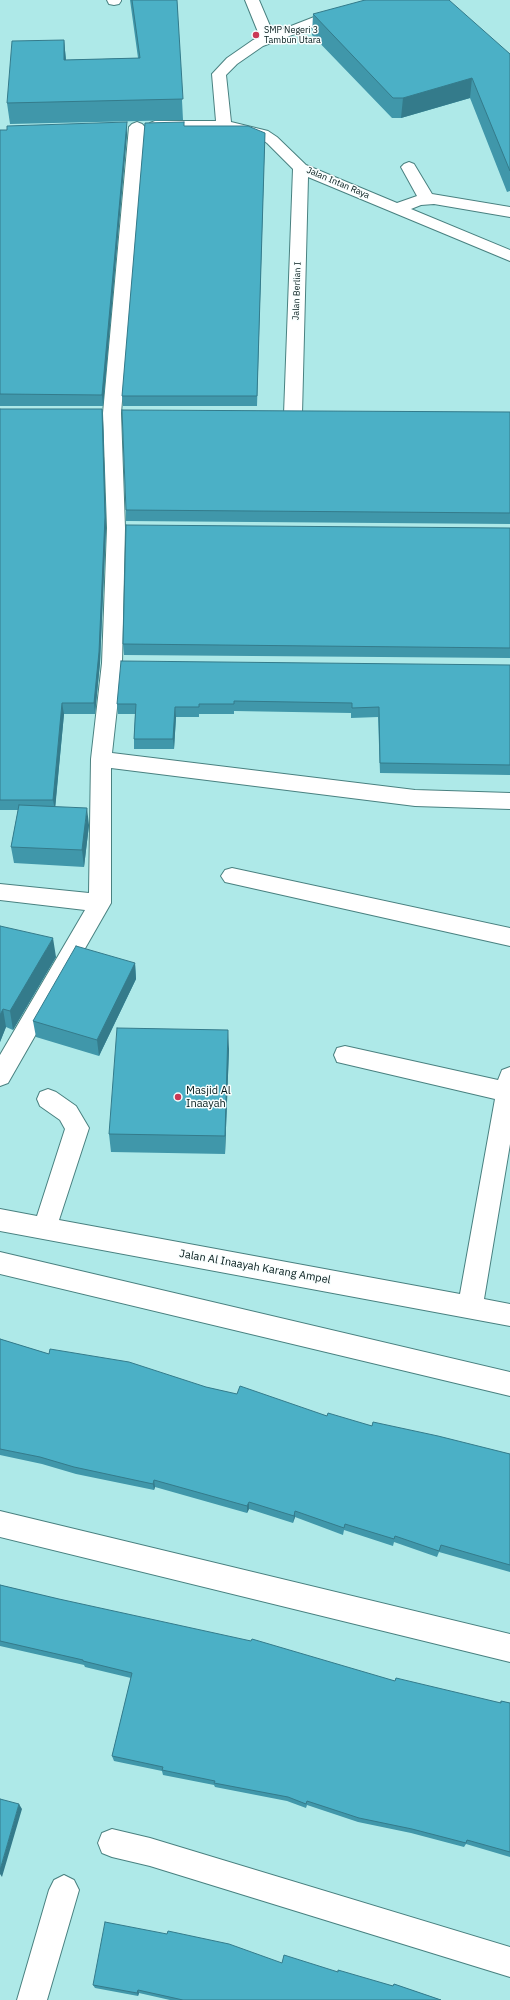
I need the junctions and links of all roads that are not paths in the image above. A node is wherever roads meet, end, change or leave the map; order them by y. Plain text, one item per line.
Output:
1 (252, 0) edge
2 (332, 15) edge
3 (268, 39) junction
4 (224, 125) junction
5 (409, 167) dead end
6 (301, 168) junction
7 (427, 200) junction
8 (398, 208) junction
9 (510, 212) edge
10 (510, 256) edge
11 (293, 414) edge
12 (101, 759) junction
13 (510, 801) edge
14 (232, 876) dead end
15 (0, 892) edge
16 (100, 903) junction
17 (510, 938) edge
18 (345, 1055) dead end
19 (0, 1076) edge
20 (509, 1084) edge
21 (48, 1099) dead end
22 (0, 1220) edge
23 (45, 1228) junction
24 (0, 1264) edge
25 (470, 1307) junction
26 (510, 1314) edge
27 (510, 1384) edge
28 (0, 1524) edge
29 (510, 1648) edge
30 (112, 1843) dead end
31 (64, 1890) dead end
32 (510, 1962) edge
33 (32, 2000) edge

1 - 3 street
2 - 3 street
3 - 4 street
4 - 6 street, Jalan Intan Raya
4 - 12 street, Jalan Intan Raya
5 - 7 street
6 - 8 street, Jalan Intan Raya
6 - 11 street, Jalan Berlian I
7 - 8 street
7 - 9 street
8 - 10 street, Jalan Intan Raya
12 - 13 street
12 - 16 street
14 - 17 street
15 - 16 street
16 - 19 street
18 - 20 street
20 - 25 street
21 - 23 street
22 - 23 street, Jalan Al Inaayah Karang Ampel
23 - 25 street, Jalan Al Inaayah Karang Ampel
24 - 27 street
25 - 26 street, Jalan Al Inaayah Karang Ampel
28 - 29 street
30 - 32 street
31 - 33 street

